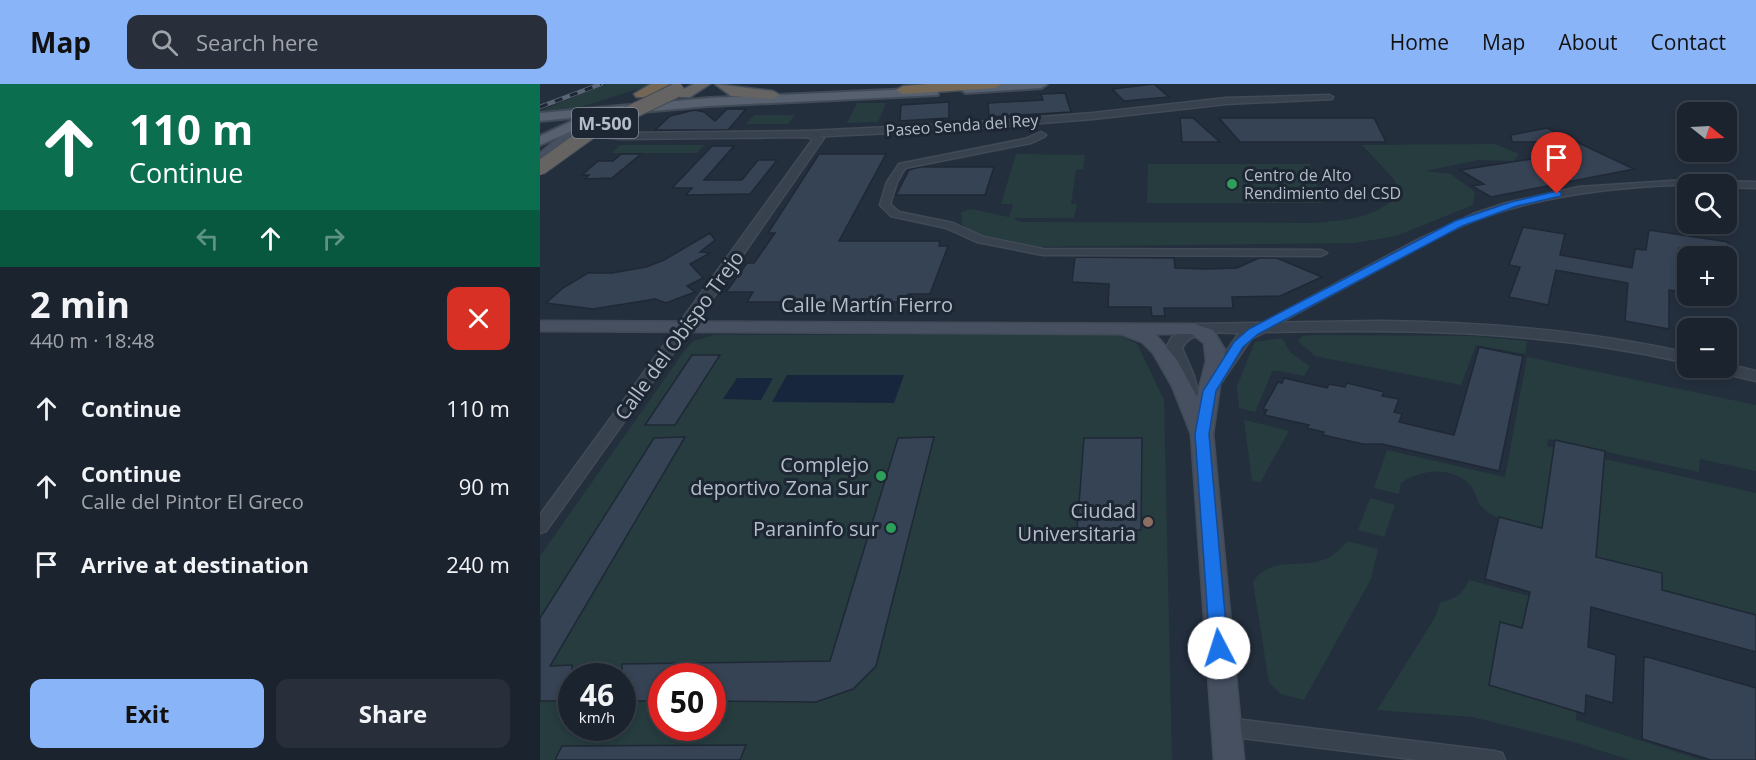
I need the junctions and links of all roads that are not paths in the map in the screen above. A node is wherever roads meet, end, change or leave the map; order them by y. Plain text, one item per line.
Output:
1 (704, 84) edge
2 (721, 84) edge
3 (995, 84) edge
4 (1041, 84) edge
5 (903, 90) joint
6 (672, 92) edge
7 (773, 94) junction
8 (1329, 97) dead end
9 (540, 116) edge
10 (591, 117) junction
11 (636, 119) junction
12 (807, 134) junction
13 (836, 134) junction
14 (595, 135) junction
15 (1041, 135) dead end
16 (540, 143) edge
17 (818, 143) junction
18 (559, 144) junction
19 (540, 150) edge
20 (540, 160) edge
21 (540, 168) edge
22 (540, 176) edge
23 (1756, 185) edge
24 (1321, 253) dead end
25 (1288, 313) junction
26 (686, 325) junction
27 (540, 326) edge
28 (1302, 326) junction
29 (1101, 327) junction
30 (1262, 327) junction
31 (1195, 329) junction
32 (1677, 356) edge
33 (1737, 371) edge
34 (1756, 376) edge
35 (1215, 379) junction
36 (1191, 402) junction
37 (1202, 434) junction
38 (540, 528) edge
39 (1227, 727) junction
40 (1228, 760) edge
41 (1494, 760) edge

1 - 6 highway, M-500
2 - 7 highway
3 - 5 highway
4 - 6 main road
5 - 7 main road
6 - 7 main road
6 - 10 main road
6 - 10 main road
6 - 11 main road
6 - 16 highway, M-500, bridge
6 - 21 highway, M-500, bridge
8 - 13 street, Paseo Senda del Rey
9 - 10 main road
10 - 11 main road
10 - 14 street
10 - 16 main road
10 - 18 main road
11 - 14 main road
12 - 13 street, Paseo Senda del Rey
12 - 14 street, Paseo Senda del Rey
12 - 17 street
13 - 17 street, Calle del Obispo Trejo
14 - 18 main road
14 - 22 main road
15 - 24 street
17 - 26 street, Calle del Obispo Trejo
18 - 19 main road
18 - 20 main road
23 - 25 street
25 - 28 street
25 - 30 street
26 - 27 main road, Calle Martín Fierro
26 - 29 main road, Calle Martín Fierro
26 - 38 street, Calle del Obispo Trejo
28 - 30 street
28 - 32 street
29 - 31 main road, Calle Martín Fierro
29 - 36 main road
30 - 31 street
30 - 35 street
31 - 35 main road
31 - 36 street
33 - 34 street
35 - 37 main road
36 - 37 main road
37 - 39 main road
39 - 40 main road
39 - 41 street

